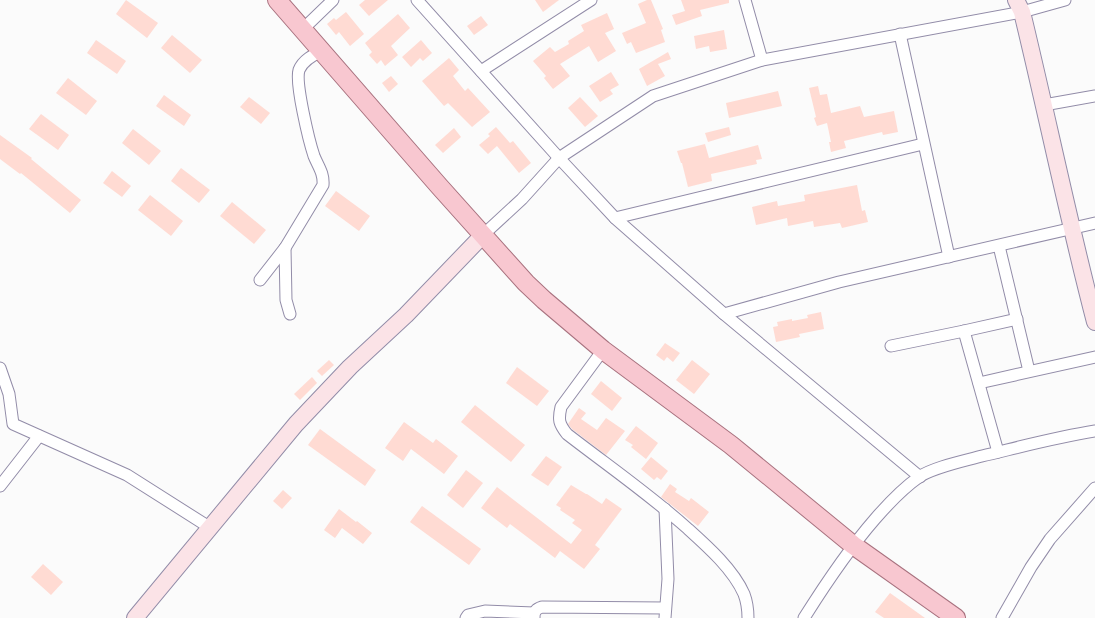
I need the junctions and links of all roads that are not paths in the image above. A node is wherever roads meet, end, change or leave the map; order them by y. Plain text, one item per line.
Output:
1 (277, 0) edge
2 (333, 0) edge
3 (417, 0) edge
4 (591, 0) edge
5 (745, 0) edge
6 (1066, 0) edge
7 (1019, 6) edge
8 (303, 29) junction
9 (900, 34) junction
10 (322, 51) junction
11 (762, 60) junction
12 (481, 71) junction
13 (1095, 96) edge
14 (1044, 105) junction
15 (923, 144) junction
16 (559, 158) junction
17 (615, 218) junction
18 (1095, 223) edge
19 (1071, 229) junction
20 (483, 235) junction
21 (999, 246) junction
22 (285, 248) junction
23 (949, 257) junction
24 (260, 280) dead end
25 (290, 314) dead end
26 (724, 314) junction
27 (1017, 319) junction
28 (1095, 322) edge
29 (964, 332) junction
30 (892, 346) dead end
31 (603, 350) junction
32 (1095, 357) edge
33 (0, 368) edge
34 (1029, 371) junction
35 (979, 383) junction
36 (1095, 431) edge
37 (39, 436) junction
38 (998, 452) junction
39 (920, 477) junction
40 (0, 486) edge
41 (1095, 488) edge
42 (665, 509) junction
43 (209, 527) junction
44 (853, 545) junction
45 (665, 613) edge
46 (534, 615) edge
47 (135, 618) edge
48 (466, 618) edge
49 (748, 618) edge
50 (804, 618) edge
51 (956, 618) edge
52 (1002, 618) edge

1 - 8 main road
2 - 8 street
3 - 12 street
4 - 12 street
5 - 11 street
6 - 7 street
7 - 9 street
7 - 14 street
8 - 10 main road
9 - 11 street
9 - 15 street
10 - 20 main road
10 - 22 street
11 - 16 street
12 - 16 street
13 - 14 street
14 - 19 street
15 - 17 street
15 - 23 street
16 - 17 street
16 - 20 street
17 - 26 street
18 - 19 street
19 - 21 street
19 - 28 street
20 - 31 main road
20 - 43 street
21 - 23 street
21 - 27 street
22 - 24 street
22 - 25 street
23 - 26 street
26 - 39 street
27 - 29 street
27 - 34 street
29 - 30 street
29 - 35 street
31 - 42 street
31 - 44 main road
32 - 34 street
33 - 37 street
34 - 35 street
35 - 38 street
36 - 38 street
37 - 40 street
37 - 43 street
38 - 39 street
39 - 44 street
41 - 52 street
42 - 45 street
42 - 49 street
43 - 47 street
44 - 50 street
44 - 51 main road
45 - 46 street
46 - 48 street

